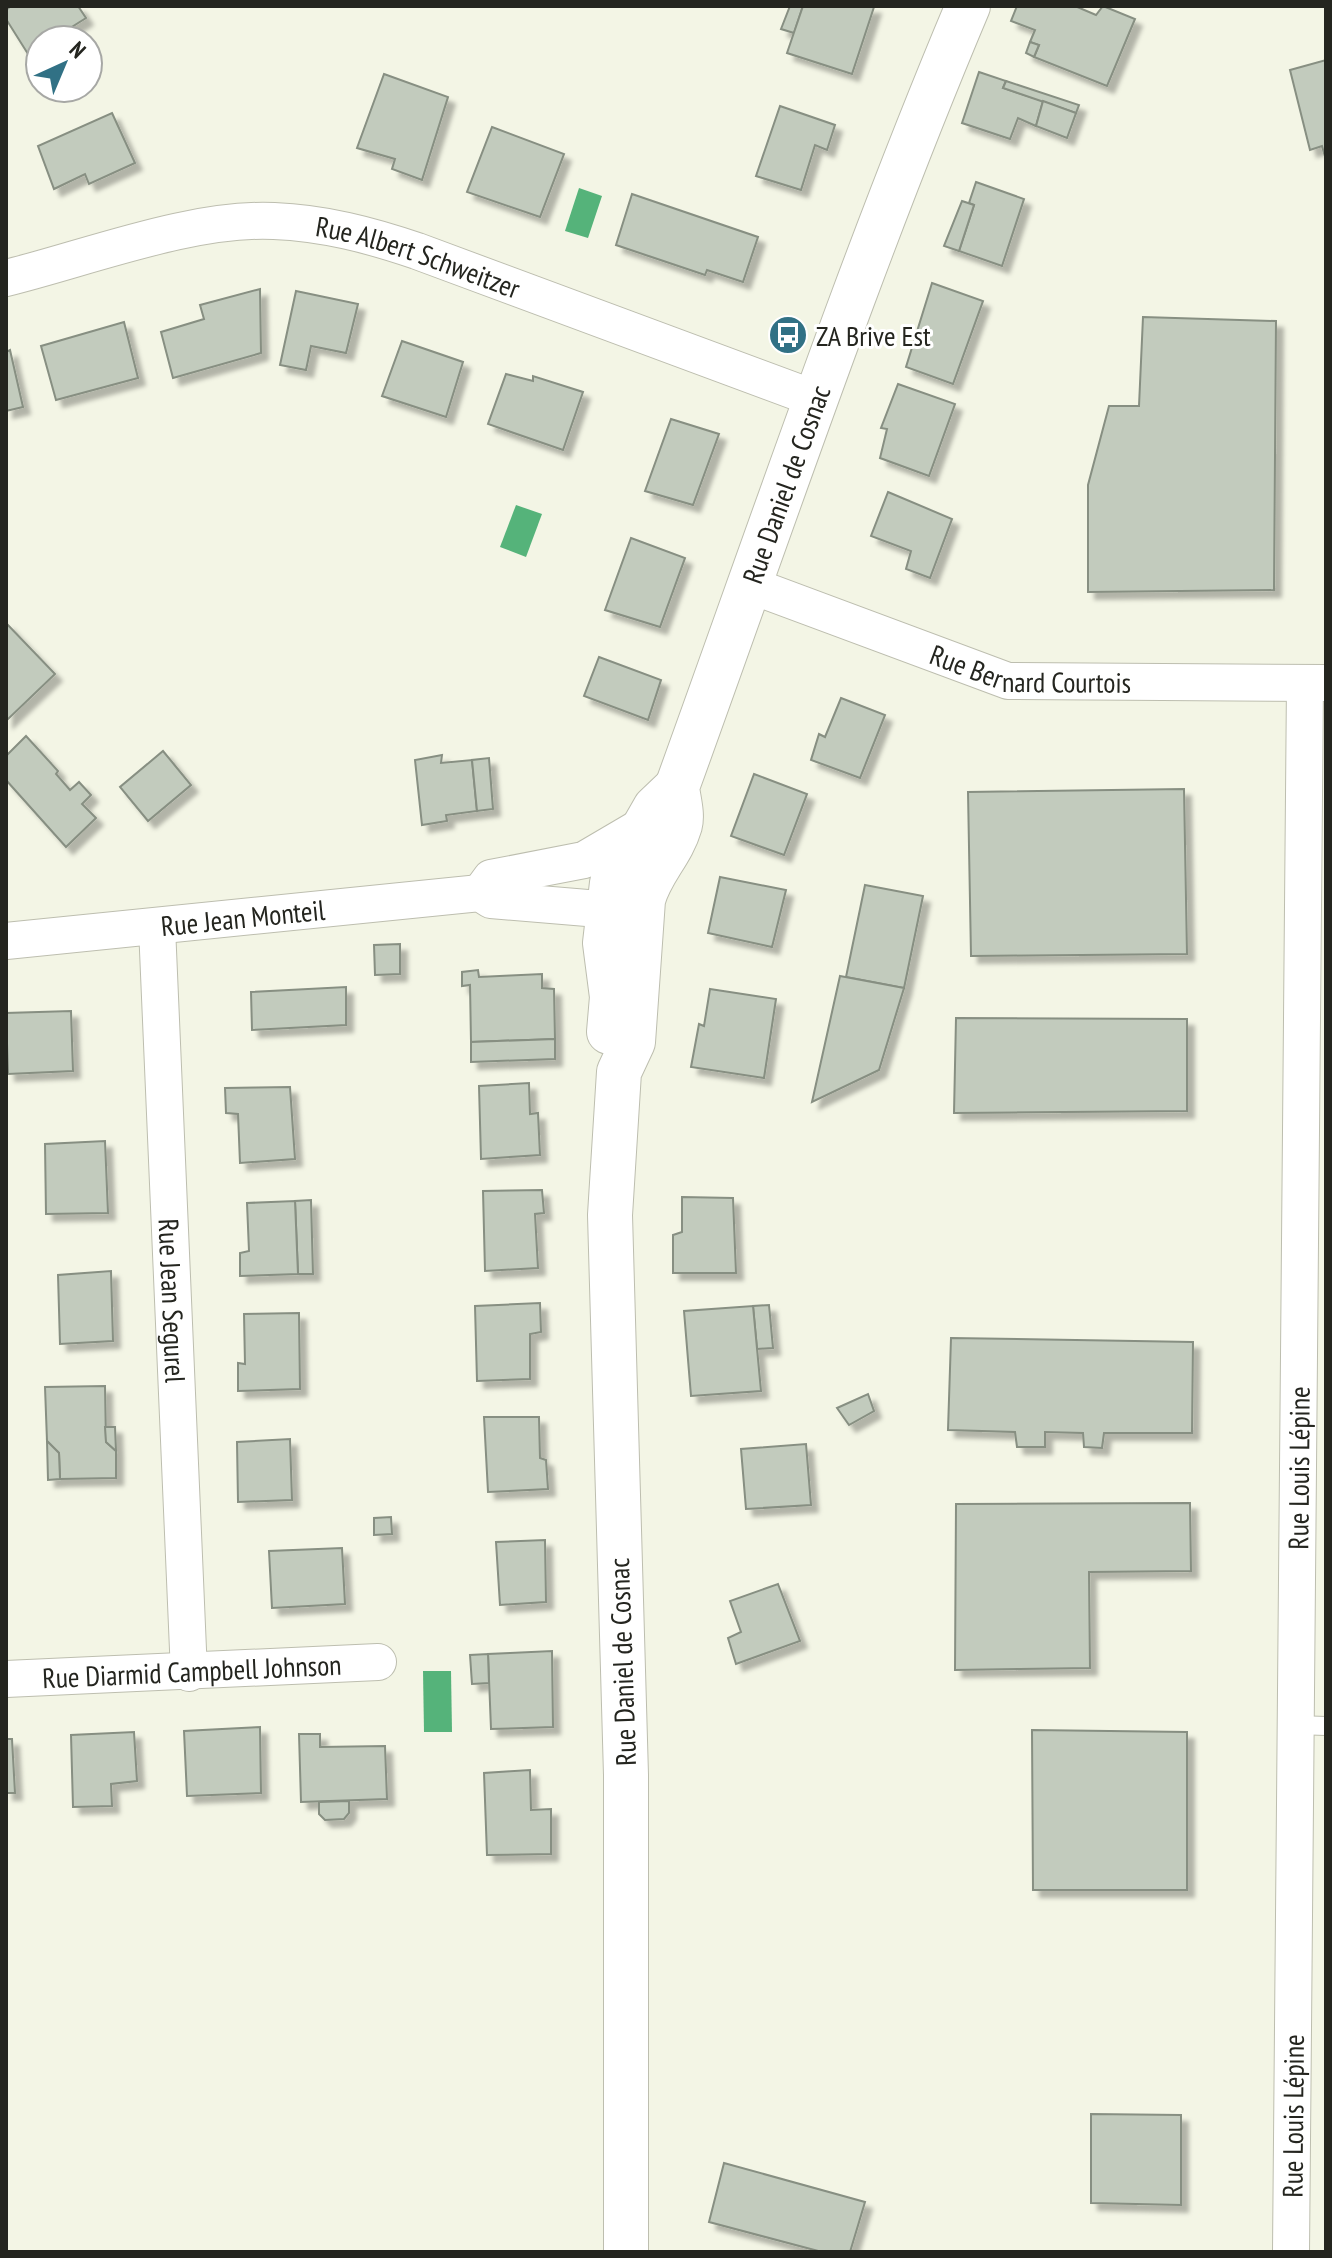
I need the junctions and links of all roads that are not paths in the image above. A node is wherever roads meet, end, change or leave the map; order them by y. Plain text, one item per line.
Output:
1 (968, 6) edge
2 (6, 278) edge
3 (816, 399) junction
4 (750, 585) junction
5 (1315, 683) edge
6 (677, 787) junction
7 (647, 823) junction
8 (480, 893) junction
9 (626, 911) junction
10 (157, 927) junction
11 (6, 941) edge
12 (1312, 1512) edge
13 (378, 1662) dead end
14 (189, 1673) junction
15 (6, 1679) edge
16 (1311, 1725) edge
17 (626, 2252) edge
18 (1291, 2252) edge

1 - 3 street, Rue Daniel de Cosnac
2 - 3 street, Rue Albert Schweitzer
3 - 4 street, Rue Daniel de Cosnac
4 - 5 street, Rue Bernard Courtois
4 - 6 street, Rue Daniel de Cosnac
5 - 12 street, Rue Louis Lépine
6 - 7 street, Rue Daniel de Cosnac
6 - 9 street, Rue Daniel de Cosnac
7 - 8 street, Rue Jean Monteil
7 - 9 street, Rue Daniel de Cosnac
8 - 9 street, Rue Jean Monteil
8 - 10 street, Rue Jean Monteil
9 - 17 street, Rue Daniel de Cosnac
10 - 11 street, Rue Jean Monteil
10 - 14 street, Rue Jean Segurel
12 - 16 street, Rue Louis Lépine
13 - 14 street, Rue Diarmid Campbell Johnson
14 - 15 street, Rue Diarmid Campbell Johnson
16 - 18 street, Rue Louis Lépine

